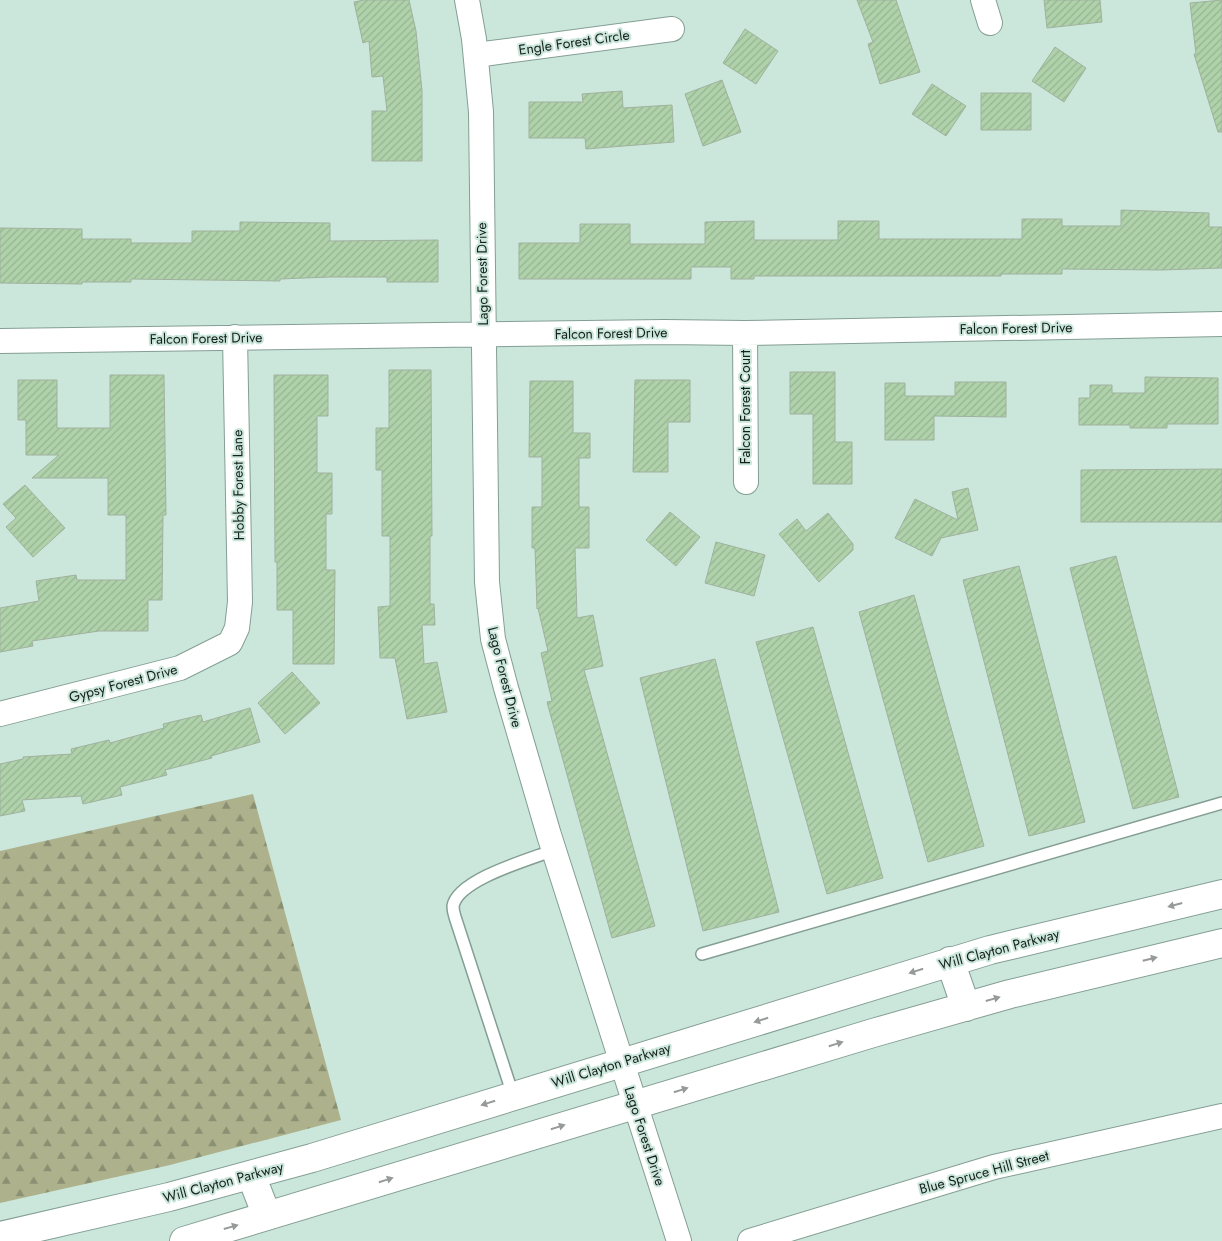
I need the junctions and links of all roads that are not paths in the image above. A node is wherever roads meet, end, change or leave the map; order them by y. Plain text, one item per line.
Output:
1 (466, 0) edge
2 (983, 0) edge
3 (990, 23) dead end
4 (672, 29) dead end
5 (476, 55) junction
6 (1222, 324) edge
7 (745, 333) junction
8 (483, 335) junction
9 (235, 337) junction
10 (0, 342) edge
11 (746, 482) dead end
12 (235, 632) joint
13 (0, 714) edge
14 (1222, 803) edge
15 (554, 850) junction
16 (1222, 894) edge
17 (1222, 943) edge
18 (702, 954) dead end
19 (950, 961) junction
20 (966, 1007) junction
21 (621, 1062) junction
22 (513, 1095) junction
23 (634, 1104) junction
24 (1222, 1116) edge
25 (250, 1175) junction
26 (267, 1216) junction
27 (0, 1236) edge
28 (184, 1241) edge
29 (679, 1241) edge
30 (750, 1241) edge

1 - 5 street, Lago Forest Drive
2 - 3 street
4 - 5 street, Engle Forest Circle
5 - 8 street, Lago Forest Drive
6 - 7 street, Falcon Forest Drive
7 - 8 street, Falcon Forest Drive
7 - 11 street, Falcon Forest Court
8 - 9 street, Falcon Forest Drive
8 - 15 street, Lago Forest Drive
9 - 10 street, Falcon Forest Drive
9 - 12 street, Hobby Forest Lane
12 - 13 street, Gypsy Forest Drive
14 - 18 lane
15 - 21 street, Lago Forest Drive
15 - 22 lane
16 -> 19 main road, Will Clayton Parkway
20 -> 17 main road
19 - 20 main road
19 -> 21 main road, Will Clayton Parkway
23 -> 20 main road
21 - 22 main road, Will Clayton Parkway
21 - 23 street, Lago Forest Drive
22 -> 25 main road, Will Clayton Parkway
26 -> 23 main road
23 - 29 street, Lago Forest Drive
24 - 30 street, Blue Spruce Hill Street
25 - 26 main road
25 - 27 main road, Will Clayton Parkway
28 -> 26 main road

